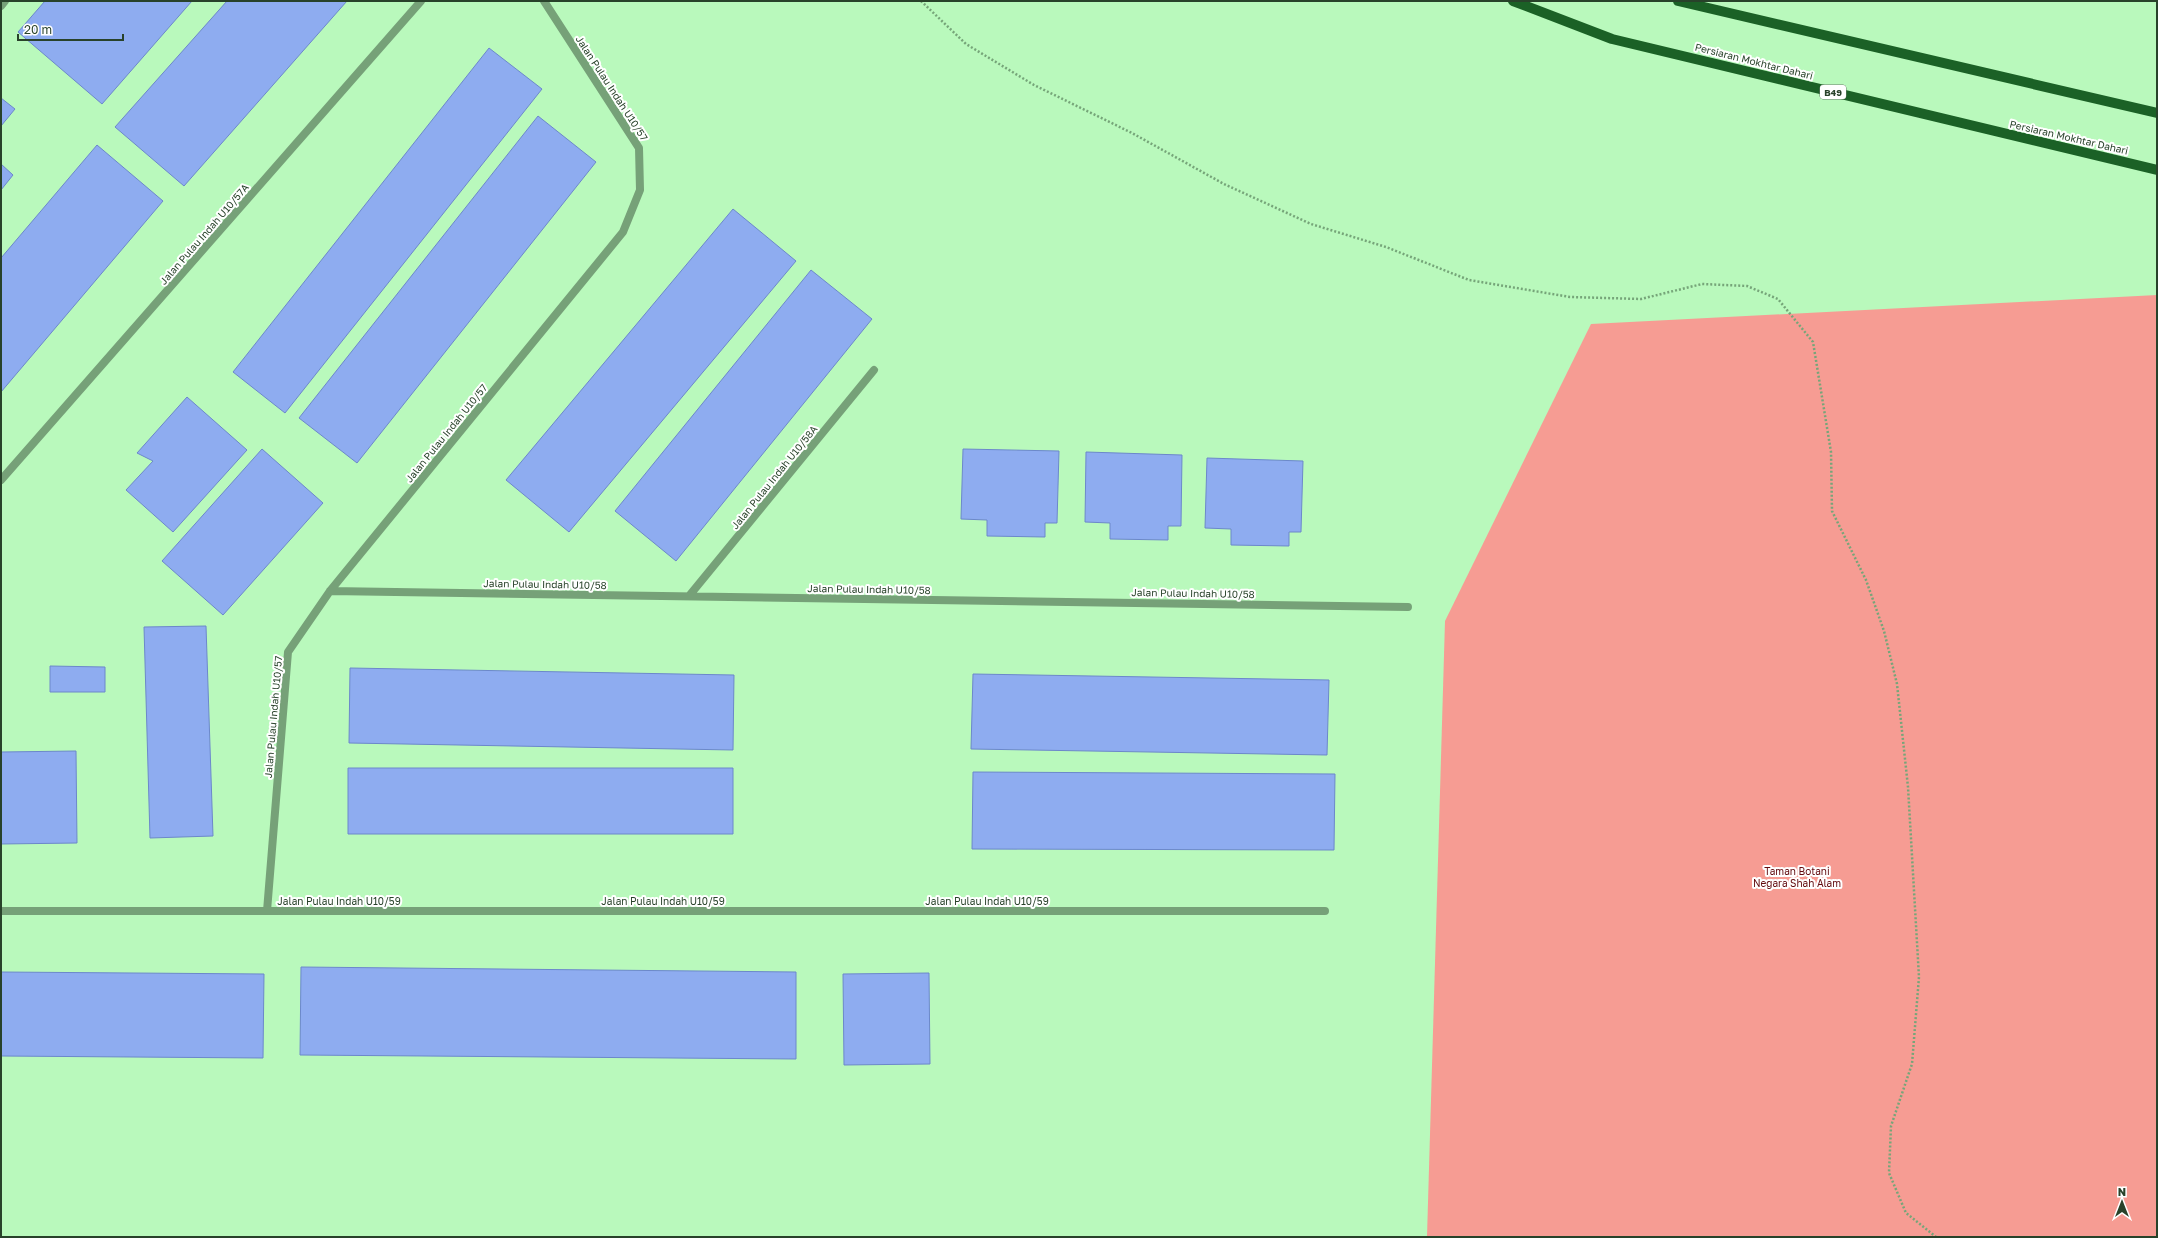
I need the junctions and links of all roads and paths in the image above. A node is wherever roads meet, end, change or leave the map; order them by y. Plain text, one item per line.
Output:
1 (5, 1) edge
2 (421, 1) edge
3 (544, 1) edge
4 (921, 1) edge
5 (1512, 1) edge
6 (1678, 1) edge
7 (1, 6) edge
8 (2157, 113) edge
9 (2157, 170) edge
10 (874, 370) dead end
11 (1, 480) edge
12 (330, 591) junction
13 (689, 596) junction
14 (1408, 606) dead end
15 (1, 911) edge
16 (267, 911) junction
17 (1325, 911) dead end
18 (1936, 1237) edge

1 - 7 street
2 - 11 street, Jalan Pulau Indah U10/57A
3 - 12 street, Jalan Pulau Indah U10/57
4 - 18 path
5 - 9 main road, Persiaran Mokhtar Dahari / B49
6 - 8 main road
10 - 13 street, Jalan Pulau Indah U10/58A
12 - 13 street, Jalan Pulau Indah U10/58
12 - 16 street, Jalan Pulau Indah U10/57
13 - 14 street, Jalan Pulau Indah U10/58
15 - 16 street, Jalan Pulau Indah U10/59
16 - 17 street, Jalan Pulau Indah U10/59

